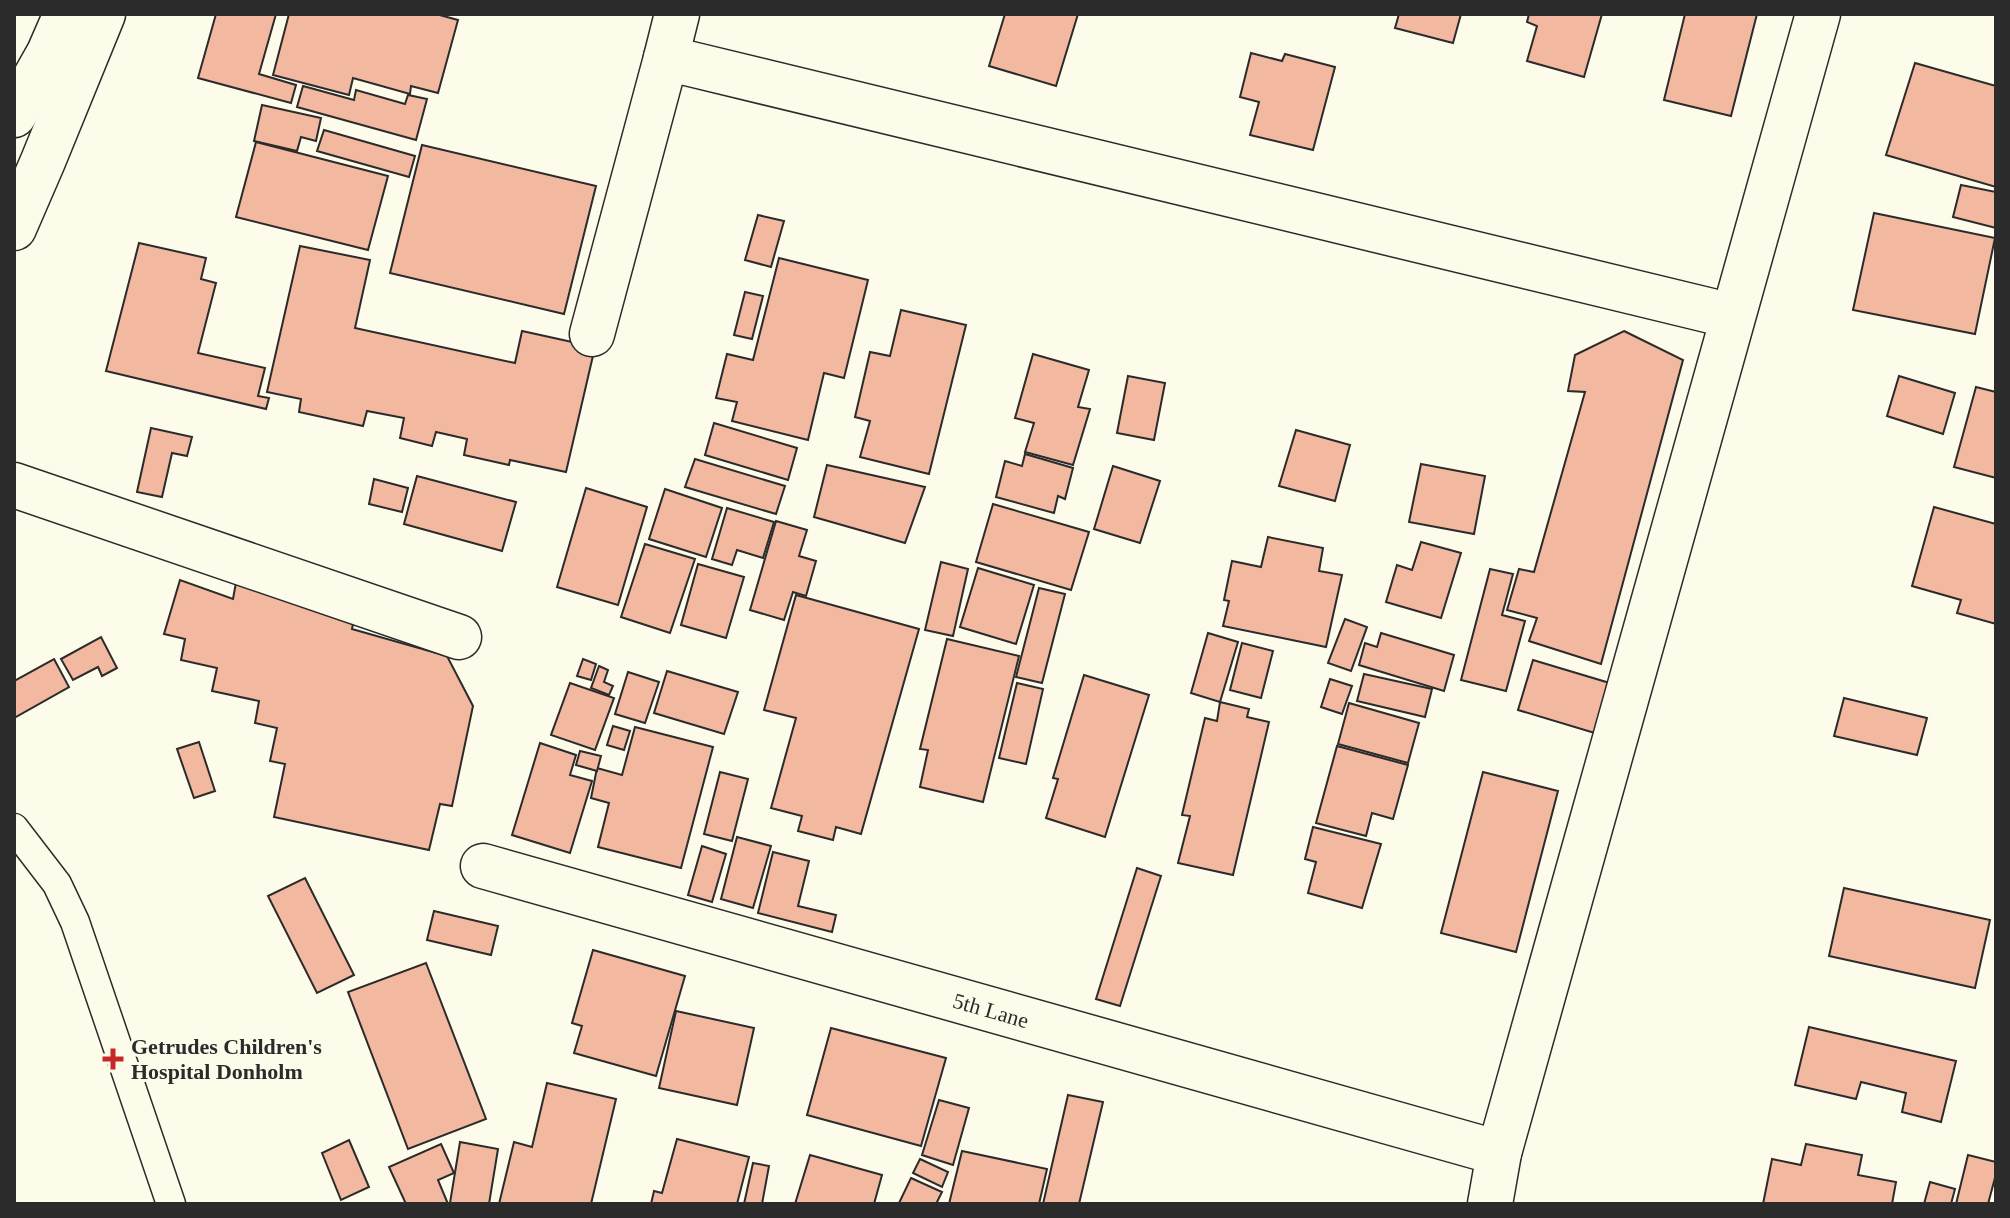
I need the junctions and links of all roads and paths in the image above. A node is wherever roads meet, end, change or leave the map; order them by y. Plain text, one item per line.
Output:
1 (66, 14) edge
2 (103, 14) edge
3 (677, 14) edge
4 (1818, 14) edge
5 (666, 58) junction
6 (14, 115) edge
7 (14, 228) edge
8 (1732, 316) junction
9 (592, 334) dead end
10 (14, 485) edge
11 (459, 637) dead end
12 (14, 828) edge
13 (483, 866) dead end
14 (1499, 1153) junction
15 (171, 1204) edge
16 (1490, 1204) edge

1 - 6 street
2 - 7 street
3 - 5 street
4 - 8 street
5 - 8 street
5 - 9 street
8 - 14 street
10 - 11 street
12 - 15 lane
13 - 14 street, 5th Lane
14 - 16 street

